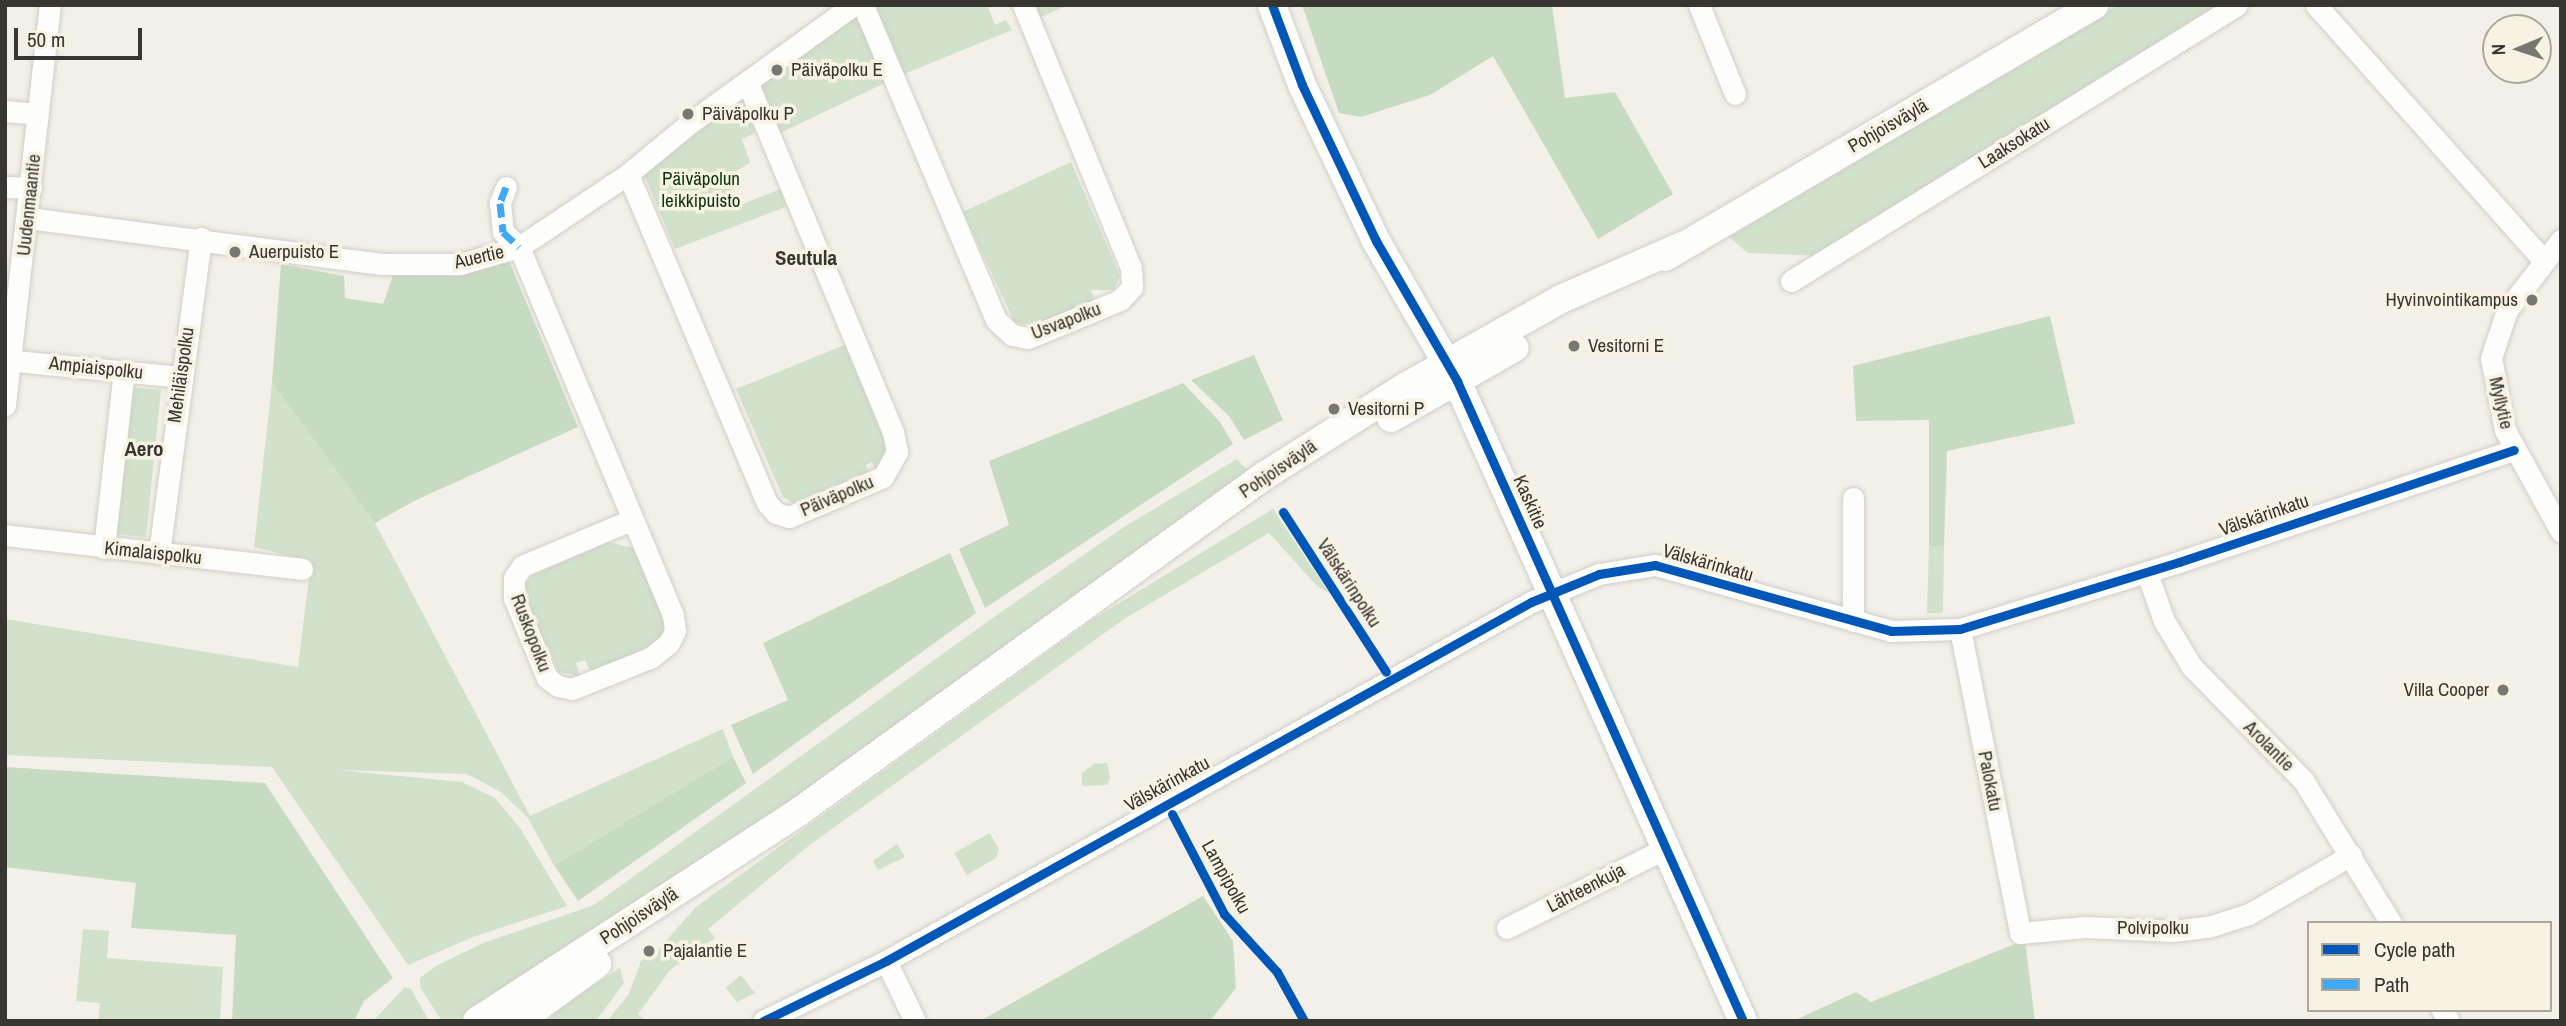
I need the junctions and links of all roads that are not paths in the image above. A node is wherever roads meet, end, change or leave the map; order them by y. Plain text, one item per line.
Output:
1 (50, 5) edge
2 (853, 5) edge
3 (863, 5) edge
4 (1023, 5) edge
5 (1272, 5) edge
6 (1699, 5) edge
7 (2094, 5) edge
8 (2237, 5) edge
9 (2316, 5) edge
10 (747, 82) junction
11 (1735, 94) dead end
12 (5, 111) edge
13 (38, 114) junction
14 (628, 174) junction
15 (5, 187) edge
16 (506, 187) dead end
17 (31, 188) junction
18 (29, 218) junction
19 (201, 238) junction
20 (2561, 240) edge
21 (519, 247) junction
22 (2544, 261) junction
23 (1791, 281) dead end
24 (8, 360) edge
25 (124, 370) junction
26 (1453, 372) junction
27 (180, 377) junction
28 (5, 405) edge
29 (2514, 450) junction
30 (1853, 498) dead end
31 (631, 520) junction
32 (2561, 532) edge
33 (5, 535) edge
34 (104, 548) junction
35 (159, 553) junction
36 (302, 569) dead end
37 (2147, 573) junction
38 (1552, 593) junction
39 (1853, 621) junction
40 (1960, 629) junction
41 (1664, 849) junction
42 (2351, 855) junction
43 (2390, 921) edge
44 (1507, 928) dead end
45 (2020, 933) joint
46 (886, 961) junction
47 (508, 1016) edge
48 (763, 1021) edge
49 (915, 1021) edge
50 (1743, 1021) edge

1 - 13 street, Uudenmaantie
2 - 10 street, Auertie
3 - 4 street, Usvapolku
5 - 26 main road, Kaskitie
6 - 11 street
7 - 26 main road, Pohjoisväylä
8 - 23 street, Laaksokatu
9 - 22 street
10 - 14 street, Auertie
10 - 14 street, Päiväpolku
12 - 13 street
13 - 17 street, Uudenmaantie
14 - 21 street, Auertie
15 - 17 street
16 - 21 street, Ruskopolku
17 - 18 street, Uudenmaantie
18 - 19 street, Auertie
18 - 24 street, Uudenmaantie
19 - 21 street, Auertie
19 - 27 street, Mehiläispolku
20 - 22 street, Myllytie
21 - 31 street, Ruskopolku
22 - 29 street, Myllytie
24 - 25 street, Ampiaispolku
24 - 28 street, Uudenmaantie
25 - 27 street, Ampiaispolku
25 - 34 street
26 - 38 main road, Kaskitie
26 - 47 main road, Pohjoisväylä
27 - 35 street, Mehiläispolku
29 - 32 street, Myllytie
29 - 37 street, Välskärinkatu
30 - 39 street
31 - 31 street, Ruskopolku
33 - 34 street, Kimalaispolku
34 - 35 street, Kimalaispolku
35 - 36 street, Kimalaispolku
37 - 40 street, Välskärinkatu
37 - 42 street, Arolantie
38 - 39 street, Välskärinkatu
38 - 41 main road, Kaskitie
38 - 46 street, Välskärinkatu
39 - 40 street, Välskärinkatu
40 - 45 street, Palokatu
41 - 44 street, Lähteenkuja
41 - 50 main road, Kaskitie
42 - 43 street, Arolantie
42 - 45 street, Polvipolku
46 - 48 street, Välskärinkatu
46 - 49 street

